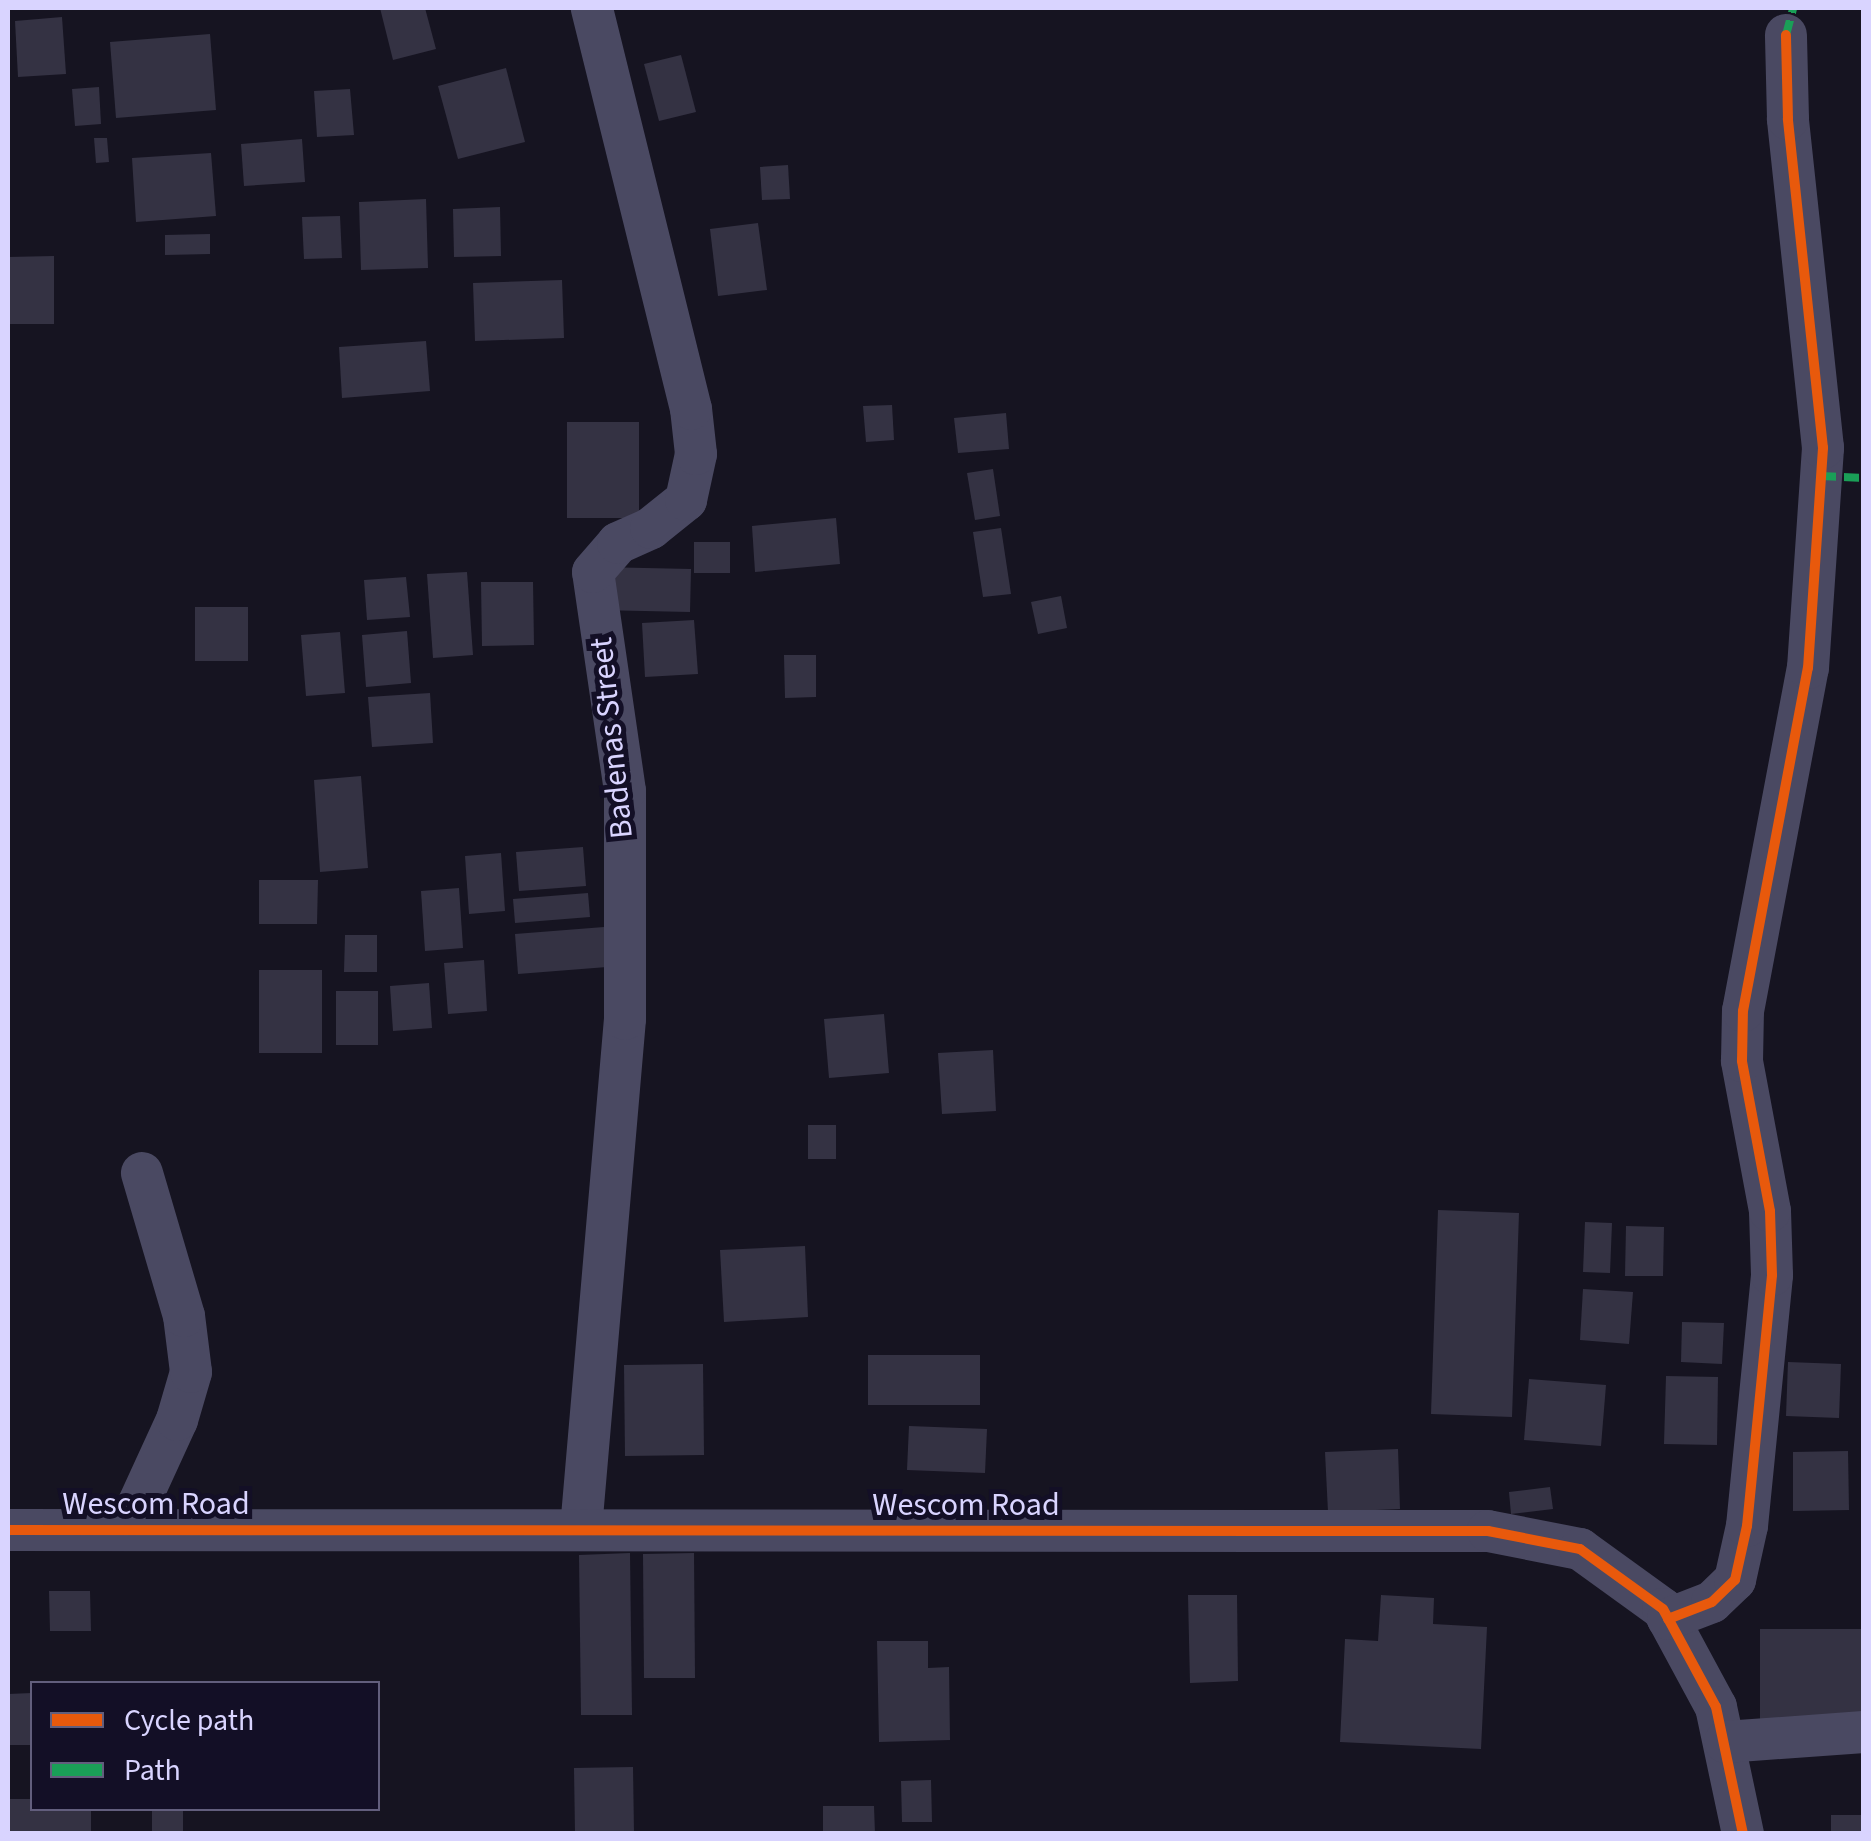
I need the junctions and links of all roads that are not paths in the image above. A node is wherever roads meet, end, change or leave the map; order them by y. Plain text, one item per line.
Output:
1 (592, 8) edge
2 (1786, 35) dead end
3 (142, 1173) dead end
4 (581, 1529) junction
5 (8, 1530) edge
6 (127, 1530) junction
7 (1668, 1618) junction
8 (1864, 1732) edge
9 (1726, 1742) junction
10 (1743, 1834) edge

1 - 4 street, Badenas Street
2 - 7 street
3 - 6 street
4 - 6 street, Wescom Road
4 - 7 street, Wescom Road
5 - 6 street, Wescom Road
7 - 9 street, Wescom Road
8 - 9 street
9 - 10 street, Wescom Road

